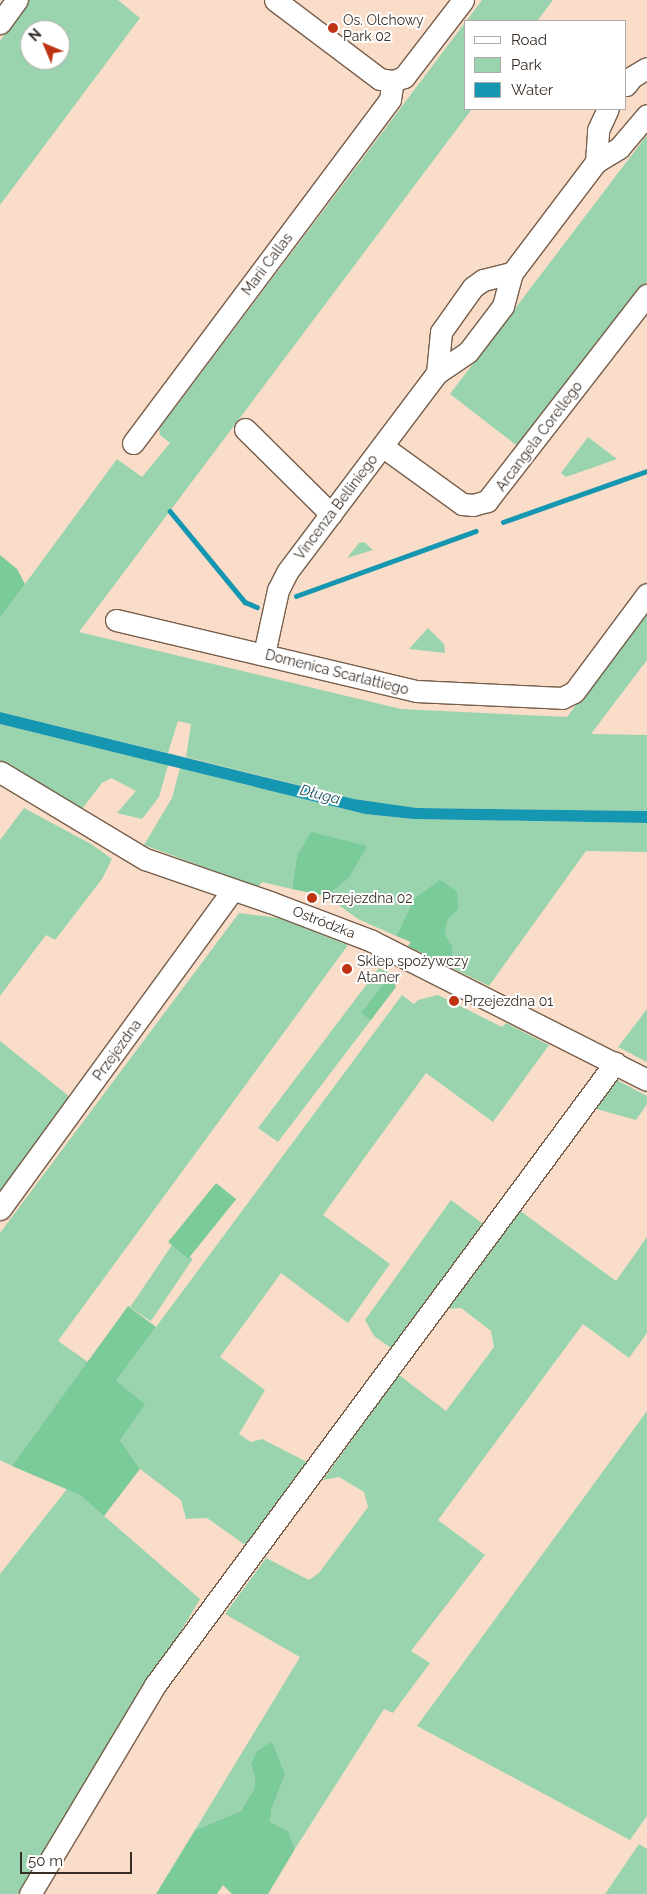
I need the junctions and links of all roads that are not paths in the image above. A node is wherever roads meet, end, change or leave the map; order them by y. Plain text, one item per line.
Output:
1 (17, 0) edge
2 (275, 0) edge
3 (463, 0) edge
4 (0, 23) edge
5 (647, 68) edge
6 (398, 79) junction
7 (627, 84) edge
8 (608, 110) edge
9 (647, 115) edge
10 (596, 162) junction
11 (512, 273) junction
12 (647, 295) edge
13 (437, 372) junction
14 (245, 429) dead end
15 (133, 444) dead end
16 (382, 446) junction
17 (331, 514) junction
18 (647, 594) edge
19 (116, 620) dead end
20 (264, 654) junction
21 (0, 772) edge
22 (233, 890) junction
23 (615, 1063) junction
24 (647, 1080) edge
25 (0, 1209) edge
26 (30, 1894) edge

1 - 4 street
2 - 6 street
3 - 6 street, Marii Callas
5 - 7 street
6 - 15 street, Marii Callas
8 - 10 street
9 - 10 street, Vincenza Belliniego
10 - 11 street, Vincenza Belliniego
11 - 13 street, Vincenza Belliniego
11 - 13 street
12 - 16 street, Arcangela Corellego
13 - 16 street, Vincenza Belliniego
14 - 17 street
16 - 17 street, Vincenza Belliniego
17 - 20 street, Vincenza Belliniego
18 - 20 street, Domenica Scarlattiego
19 - 20 street, Domenica Scarlattiego
21 - 22 street, Ostródzka
22 - 23 street, Ostródzka
22 - 25 street, Przejezdna
23 - 24 street, Ostródzka
23 - 26 street

